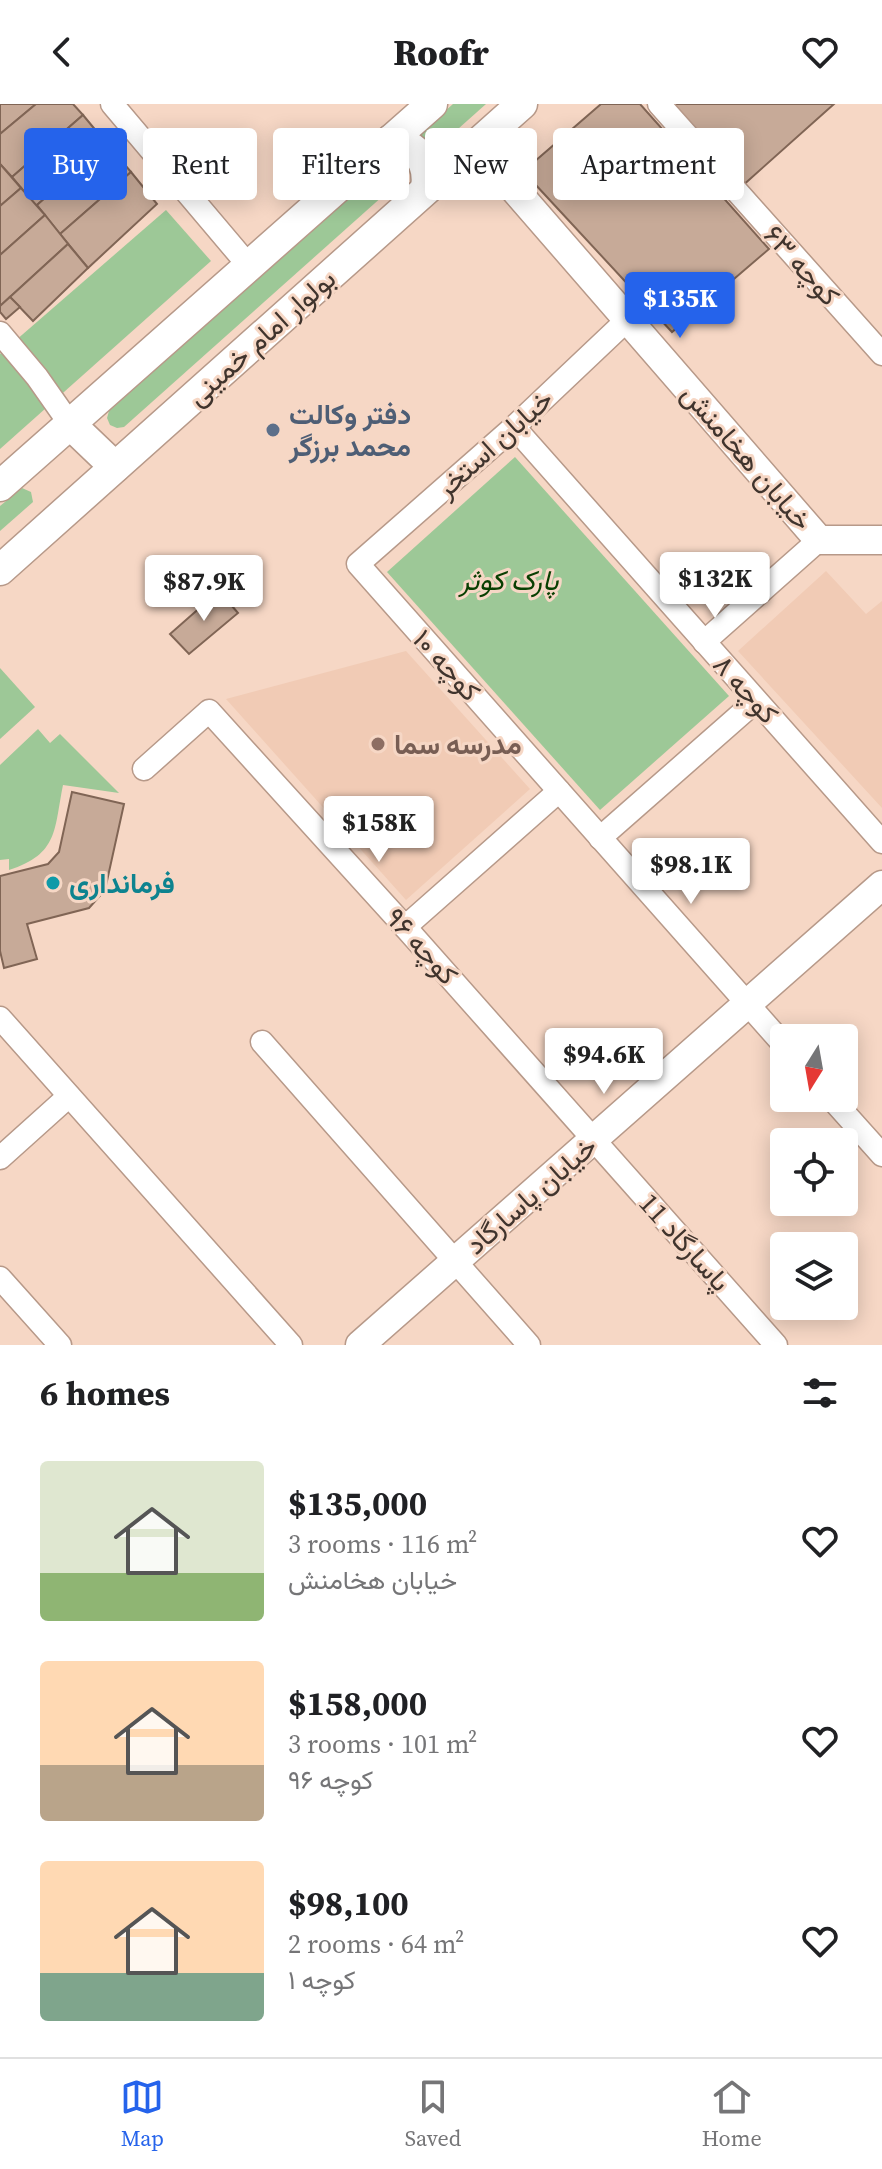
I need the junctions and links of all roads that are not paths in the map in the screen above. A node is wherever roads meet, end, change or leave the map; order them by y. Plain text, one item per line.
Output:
1 (112, 104) edge
2 (432, 104) edge
3 (522, 104) edge
4 (659, 104) edge
5 (405, 128) edge
6 (495, 128) edge
7 (409, 147) edge
8 (425, 164) edge
9 (425, 190) edge
10 (323, 200) edge
11 (523, 200) edge
12 (249, 266) junction
13 (627, 320) junction
14 (0, 333) edge
15 (882, 354) edge
16 (70, 424) junction
17 (514, 427) junction
18 (115, 467) junction
19 (0, 486) edge
20 (819, 540) junction
21 (882, 540) edge
22 (358, 564) joint
23 (0, 570) edge
24 (704, 642) junction
25 (756, 701) junction
26 (144, 769) dead end
27 (559, 791) junction
28 (600, 838) junction
29 (882, 842) edge
30 (882, 885) edge
31 (405, 927) junction
32 (748, 1004) junction
33 (0, 1018) edge
34 (770, 1029) edge
35 (262, 1042) dead end
36 (69, 1096) junction
37 (844, 1112) edge
38 (594, 1140) junction
39 (882, 1155) edge
40 (0, 1158) edge
41 (455, 1262) junction
42 (0, 1278) edge
43 (60, 1345) edge
44 (291, 1345) edge
45 (360, 1345) edge
46 (529, 1345) edge
47 (776, 1345) edge

1 - 12 street
2 - 5 main road
3 - 6 main road, بولوار امام خمینی
4 - 15 street, کوچه ۶۳
7 - 8 main road
9 - 18 main road, بولوار امام خمینی
10 - 12 main road
11 - 13 street, خیابان هخامنش
12 - 16 main road
13 - 17 street, خیابان استخر
13 - 20 street, خیابان هخامنش
14 - 16 street
16 - 18 main road
16 - 19 main road
17 - 22 street, خیابان استخر
17 - 24 street, کوچه ۸
18 - 23 main road, بولوار امام خمینی
20 - 21 street, خیابان هخامنش
20 - 24 street
22 - 27 street, کوچه ۱۰
24 - 25 street, کوچه ۸
25 - 28 street
25 - 29 street, کوچه ۸
26 - 31 street, کوچه ۹۶
27 - 28 street, کوچه ۱۰
27 - 31 street
28 - 32 street, کوچه ۱۰
30 - 32 street, خیابان پاسارگاد
31 - 38 street, کوچه ۹۶
32 - 34 street, کوچه ۱۰
32 - 38 street, خیابان پاسارگاد
33 - 36 street
35 - 41 street
36 - 40 street
36 - 44 street
37 - 39 street
38 - 41 street, خیابان پاسارگاد
38 - 47 street, پاسارگاد 11
41 - 45 street, خیابان پاسارگاد
41 - 46 street
42 - 43 street

